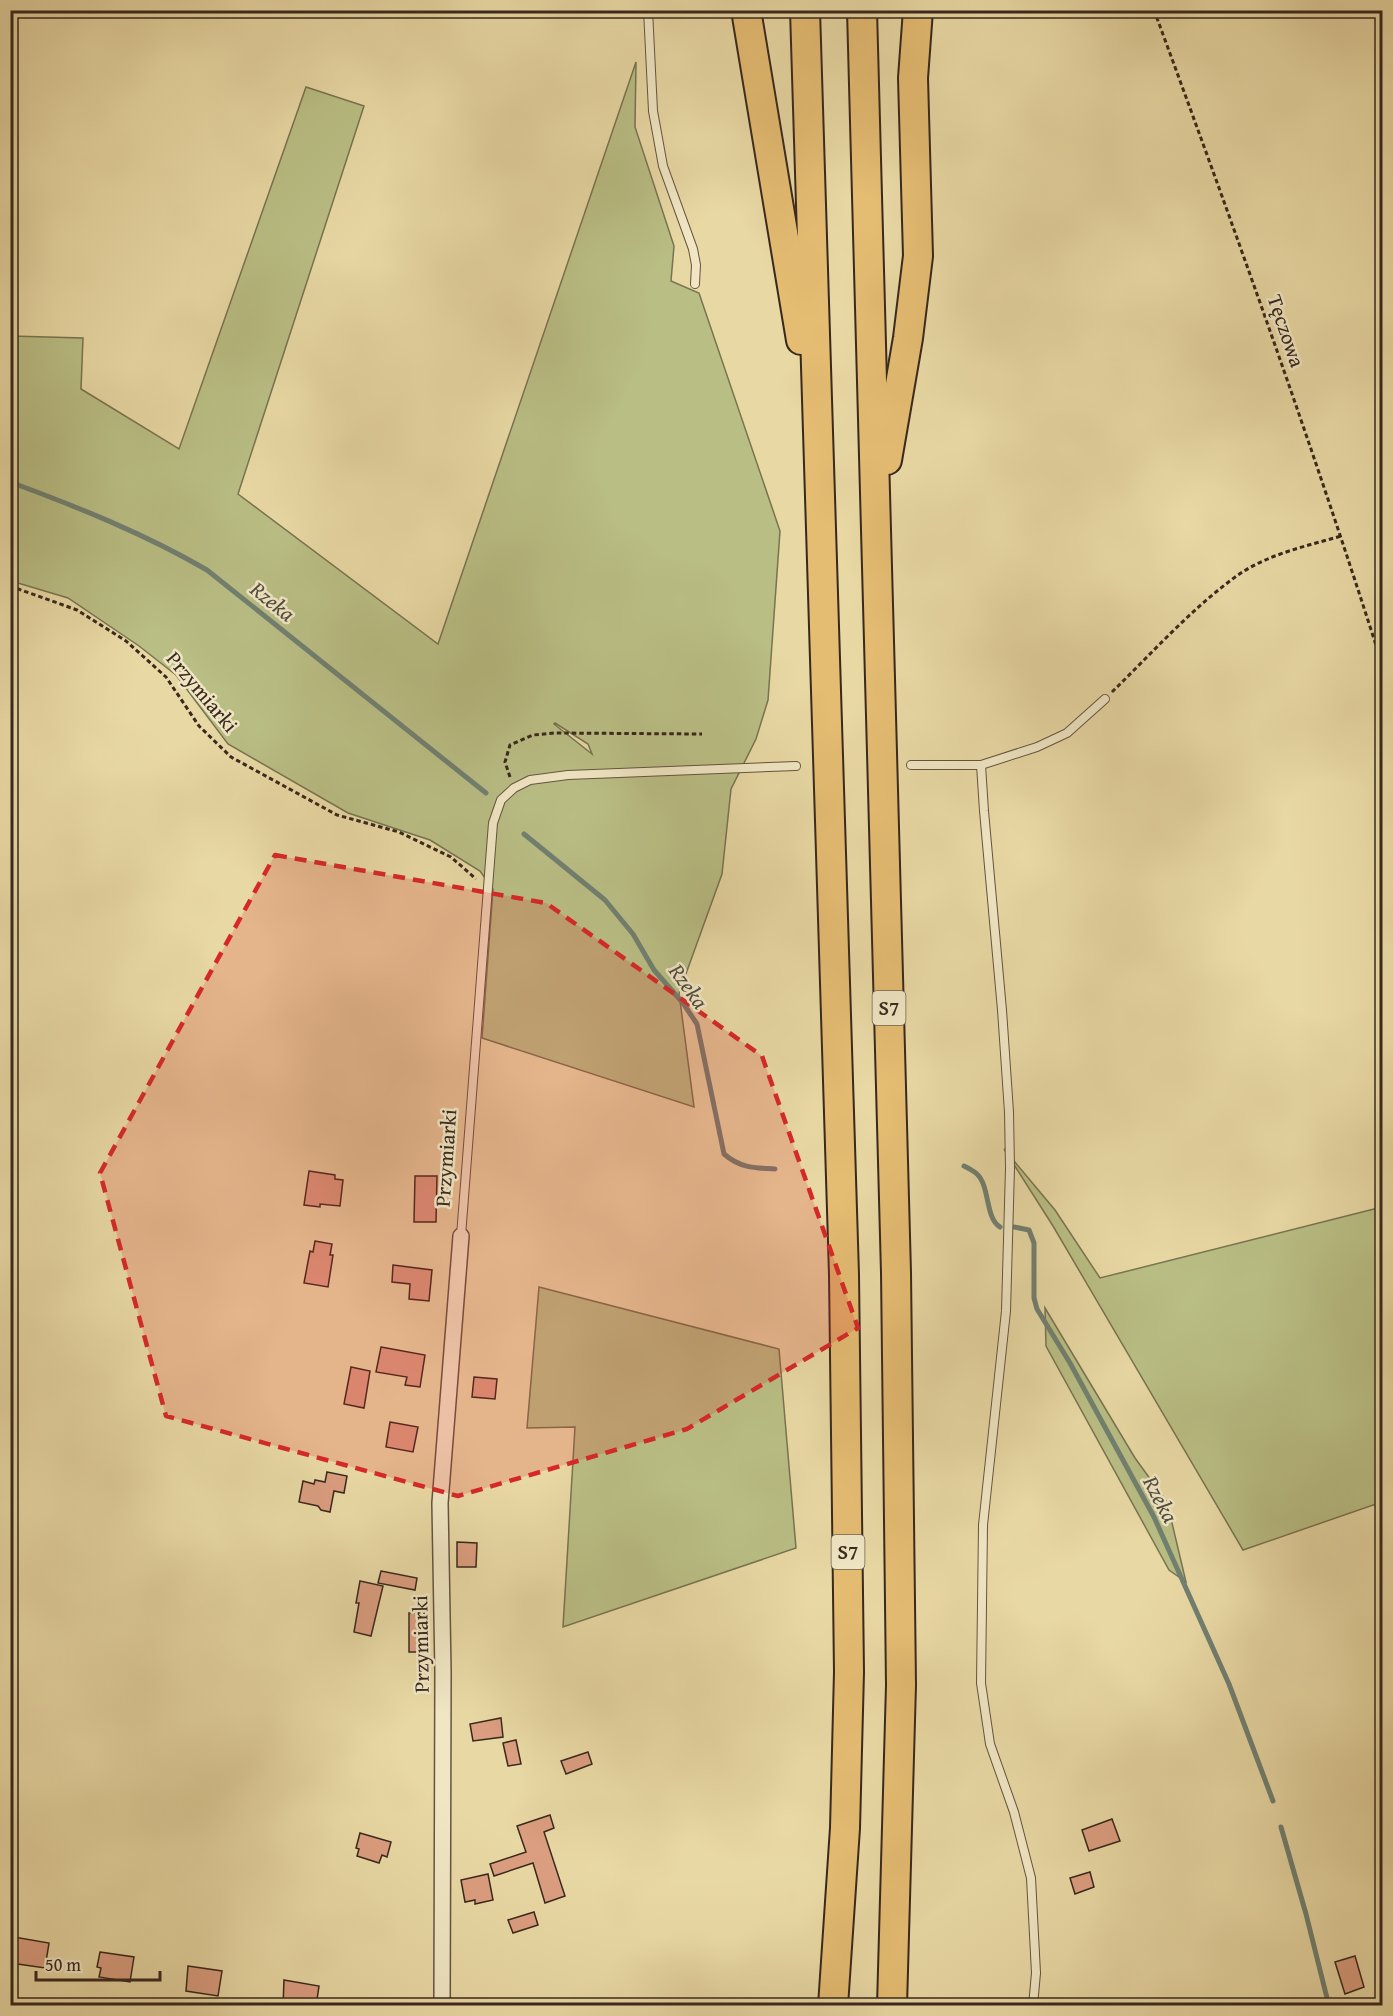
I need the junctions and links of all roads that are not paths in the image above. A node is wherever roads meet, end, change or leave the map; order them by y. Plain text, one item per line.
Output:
1 (648, 10) edge
2 (746, 10) edge
3 (805, 10) edge
4 (862, 10) edge
5 (918, 10) edge
6 (695, 284) dead end
7 (820, 464) junction
8 (876, 521) junction
9 (1105, 699) road end
10 (910, 765) dead end
11 (981, 765) junction
12 (796, 766) dead end
13 (461, 1236) joint
14 (442, 2006) edge
15 (833, 2006) edge
16 (892, 2006) edge
17 (1033, 2006) edge

1 - 6 lane
2 - 7 highway
3 - 7 highway, S7
4 - 8 highway, S7
5 - 8 highway
7 - 15 highway, S7
8 - 16 highway, S7
9 - 11 lane
10 - 11 lane
11 - 17 lane
12 - 13 lane, Przymiarki
13 - 14 street, Przymiarki

